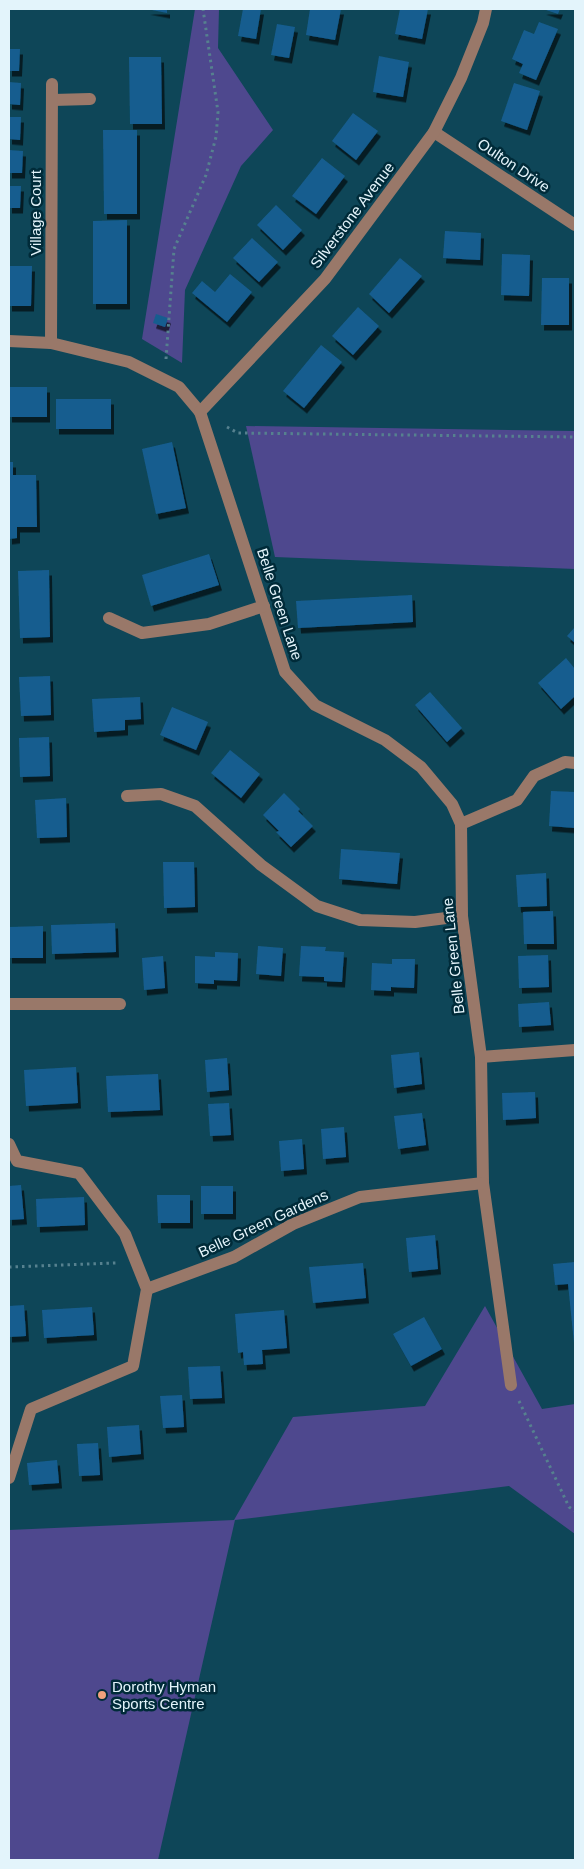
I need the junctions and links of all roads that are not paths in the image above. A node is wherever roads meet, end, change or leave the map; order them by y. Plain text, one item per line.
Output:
1 (486, 9) edge
2 (52, 84) dead end
3 (90, 99) dead end
4 (52, 100) junction
5 (434, 132) junction
6 (575, 225) edge
7 (9, 341) edge
8 (51, 343) junction
9 (200, 412) junction
10 (264, 606) junction
11 (109, 618) dead end
12 (575, 763) edge
13 (127, 796) dead end
14 (461, 824) junction
15 (462, 916) junction
16 (9, 1004) edge
17 (120, 1004) dead end
18 (575, 1050) edge
19 (481, 1057) junction
20 (9, 1144) edge
21 (483, 1183) junction
22 (147, 1289) junction
23 (511, 1385) road end
24 (9, 1478) edge

1 - 5 street, Silverstone Avenue
2 - 4 street, Village Court
3 - 4 street
4 - 8 street, Village Court
5 - 6 street, Oulton Drive
5 - 9 street, Silverstone Avenue
7 - 8 street, Belle Green Lane
8 - 9 street, Belle Green Lane
9 - 10 street, Belle Green Lane
10 - 11 street
10 - 14 street, Belle Green Lane
12 - 14 street
13 - 15 street
14 - 15 street, Belle Green Lane
15 - 19 street, Belle Green Lane
16 - 17 street
18 - 19 street
19 - 21 street, Belle Green Lane
20 - 22 street
21 - 22 street, Belle Green Gardens
21 - 23 street, Belle Green Lane
22 - 24 street

